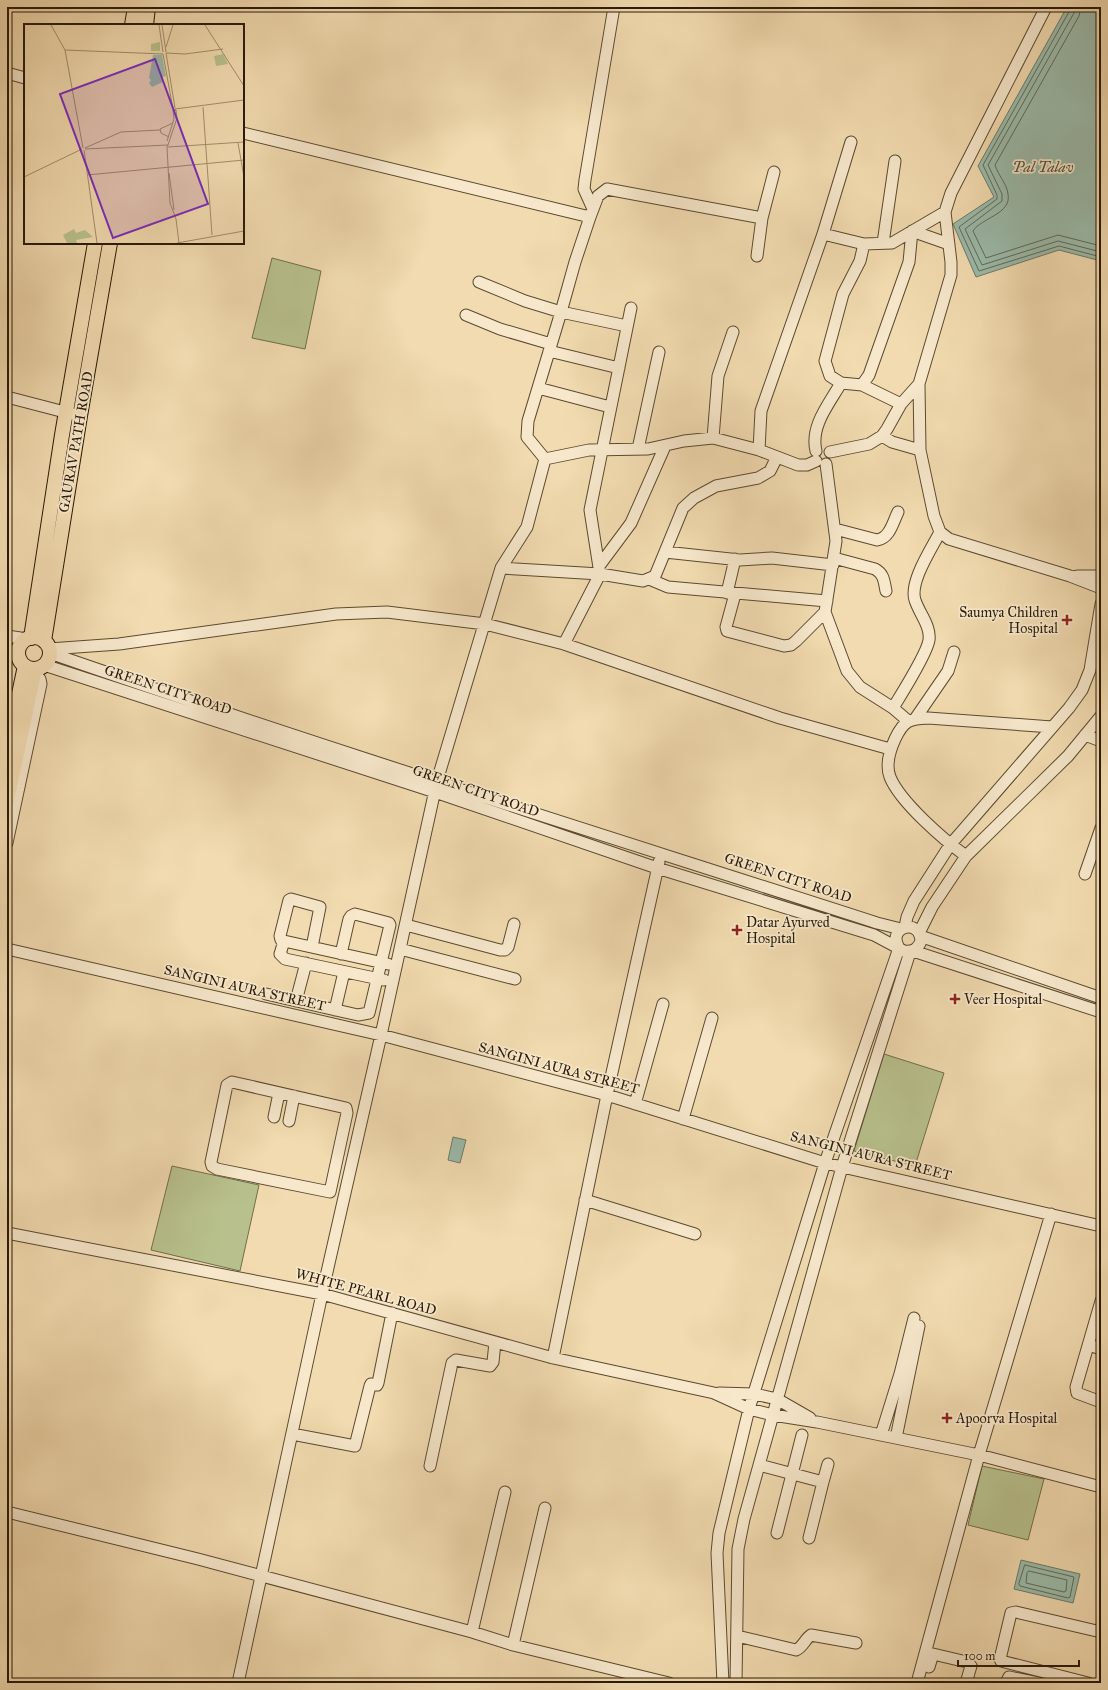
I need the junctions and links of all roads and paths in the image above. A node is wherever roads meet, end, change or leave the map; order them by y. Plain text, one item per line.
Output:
1 (135, 7) edge
2 (148, 7) edge
3 (614, 7) edge
4 (1046, 7) edge
5 (132, 24) edge
6 (146, 24) edge
7 (7, 73) edge
8 (24, 78) edge
9 (244, 133) edge
10 (851, 142) dead end
11 (895, 161) dead end
12 (774, 172) dead end
13 (945, 212) junction
14 (592, 213) junction
15 (762, 218) junction
16 (912, 231) junction
17 (823, 234) junction
18 (883, 243) junction
19 (95, 244) edge
20 (110, 244) edge
21 (864, 244) junction
22 (949, 244) junction
23 (757, 256) dead end
24 (479, 282) dead end
25 (631, 308) dead end
26 (561, 312) junction
27 (466, 315) dead end
28 (627, 326) junction
29 (733, 332) dead end
30 (550, 348) junction
31 (659, 352) dead end
32 (618, 368) junction
33 (841, 383) junction
34 (919, 384) junction
35 (862, 385) junction
36 (538, 388) junction
37 (7, 397) edge
38 (901, 404) junction
39 (610, 407) junction
40 (73, 414) junction
41 (882, 436) junction
42 (713, 438) junction
43 (665, 446) junction
44 (638, 449) junction
45 (601, 450) junction
46 (759, 450) junction
47 (920, 450) junction
48 (777, 457) junction
49 (545, 458) junction
50 (820, 459) junction
51 (898, 512) dead end
52 (835, 529) junction
53 (940, 532) junction
54 (665, 552) junction
55 (735, 559) junction
56 (833, 562) junction
57 (501, 568) junction
58 (600, 570) junction
59 (1070, 576) junction
60 (1101, 576) edge
61 (649, 579) junction
62 (1101, 583) edge
63 (1101, 588) edge
64 (886, 591) dead end
65 (731, 594) junction
66 (1101, 604) edge
67 (826, 606) junction
68 (484, 624) junction
69 (7, 636) edge
70 (564, 644) junction
71 (13, 652) edge
72 (954, 652) dead end
73 (38, 655) junction
74 (894, 708) junction
75 (1101, 716) edge
76 (911, 720) junction
77 (1052, 727) junction
78 (1085, 735) junction
79 (1101, 741) edge
80 (890, 749) junction
81 (7, 750) edge
82 (437, 781) junction
83 (435, 792) junction
84 (7, 800) edge
85 (1101, 828) edge
86 (7, 843) edge
87 (950, 845) junction
88 (660, 854) junction
89 (966, 856) junction
90 (657, 868) junction
91 (1085, 874) dead end
92 (514, 924) dead end
93 (406, 925) junction
94 (903, 928) junction
95 (920, 934) junction
96 (284, 941) junction
97 (312, 947) junction
98 (899, 947) junction
99 (7, 949) edge
100 (400, 949) junction
101 (911, 951) junction
102 (341, 954) junction
103 (306, 963) junction
104 (382, 963) junction
105 (397, 966) junction
106 (344, 972) junction
107 (378, 979) junction
108 (515, 979) dead end
109 (393, 982) junction
110 (266, 994) dead end
111 (1101, 998) edge
112 (296, 1001) junction
113 (662, 1004) dead end
114 (335, 1010) junction
115 (1101, 1012) edge
116 (712, 1018) dead end
117 (382, 1035) junction
118 (279, 1092) junction
119 (607, 1095) junction
120 (294, 1096) junction
121 (635, 1104) junction
122 (274, 1117) dead end
123 (683, 1119) junction
124 (289, 1121) dead end
125 (342, 1134) junction
126 (358, 1137) junction
127 (825, 1163) junction
128 (842, 1167) junction
129 (585, 1200) junction
130 (1051, 1214) junction
131 (1101, 1226) edge
132 (7, 1233) edge
133 (695, 1234) dead end
134 (322, 1294) junction
135 (1101, 1301) edge
136 (392, 1313) junction
137 (495, 1342) junction
138 (1088, 1345) junction
139 (1101, 1349) edge
140 (552, 1358) junction
141 (714, 1393) junction
142 (754, 1394) junction
143 (777, 1399) junction
144 (1101, 1402) edge
145 (749, 1409) junction
146 (772, 1415) junction
147 (817, 1422) junction
148 (292, 1434) junction
149 (802, 1435) dead end
150 (881, 1435) junction
151 (896, 1438) junction
152 (979, 1455) junction
153 (828, 1464) dead end
154 (759, 1465) junction
155 (430, 1466) dead end
156 (792, 1474) junction
157 (822, 1482) junction
158 (1101, 1487) edge
159 (505, 1492) dead end
160 (545, 1508) dead end
161 (7, 1512) edge
162 (777, 1533) dead end
163 (809, 1538) dead end
164 (260, 1577) junction
165 (472, 1632) junction
166 (1101, 1632) edge
167 (737, 1636) junction
168 (856, 1643) dead end
169 (513, 1645) junction
170 (238, 1683) edge
171 (669, 1683) edge
172 (723, 1683) edge
173 (736, 1683) edge
174 (917, 1683) edge
175 (924, 1683) edge
176 (966, 1683) edge
177 (1006, 1683) edge
178 (1038, 1683) edge
179 (1088, 1683) edge

1 - 5 main road
2 - 6 main road
3 - 14 street
4 - 13 street
7 - 8 street
9 - 14 street
10 - 17 street
11 - 18 street
12 - 15 street
13 - 16 street
13 - 22 street
14 - 15 street
14 - 26 street
15 - 23 street
16 - 18 street
16 - 22 street
16 - 35 street
17 - 21 street
17 - 46 street
18 - 21 street
19 - 40 main road, GAURAV PATH ROAD
20 - 40 main road, GAURAV PATH ROAD
21 - 33 street
22 - 34 street
24 - 26 street
25 - 28 street
26 - 28 street
26 - 30 street
27 - 30 street
28 - 32 street
29 - 42 street
30 - 32 street
30 - 36 street
31 - 44 street
32 - 39 street
33 - 35 street
33 - 50 street
34 - 38 street
34 - 47 street
35 - 38 street
36 - 39 street
36 - 49 street
37 - 40 street
38 - 41 street
39 - 45 street
40 - 73 main road, GAURAV PATH ROAD
41 - 47 street
41 - 50 street
42 - 43 street
42 - 46 street
43 - 44 street
43 - 58 street
44 - 45 street
45 - 49 street
45 - 58 street
46 - 48 street
47 - 53 street
48 - 50 street
48 - 54 street
49 - 57 street
50 - 52 street
51 - 52 street
52 - 56 street
53 - 59 street
53 - 74 street
54 - 55 street
54 - 61 street
55 - 56 street
55 - 65 street
56 - 64 street
56 - 67 street
57 - 58 street
57 - 68 street
58 - 61 street
58 - 70 street
59 - 60 street
59 - 63 street
61 - 65 street
62 - 63 street
65 - 67 street
65 - 67 street
66 - 77 street
67 - 74 street
68 - 70 street
68 - 73 street
68 - 82 street
69 - 73 street
70 - 80 street
71 - 73 main road
72 - 76 street
73 - 81 main road, GAURAV PATH ROAD
73 - 82 street, GREEN CITY ROAD
73 - 83 street, GREEN CITY ROAD
73 - 84 main road, GAURAV PATH ROAD
73 - 86 street
74 - 76 street
75 - 78 street
76 - 77 street
76 - 80 street
77 - 87 street
78 - 79 street
78 - 89 street
80 - 87 street
82 - 83 street
82 - 88 street, GREEN CITY ROAD
83 - 90 street, GREEN CITY ROAD
83 - 93 street
85 - 91 street
87 - 89 street
87 - 94 street
88 - 90 street
88 - 94 street, GREEN CITY ROAD
89 - 95 street
90 - 98 street, GREEN CITY ROAD
90 - 119 street
92 - 93 street
93 - 100 street
94 - 95 street
94 - 98 street
95 - 101 street
95 - 111 street
96 - 97 street
96 - 97 street
96 - 103 street
97 - 102 street
98 - 101 street
98 - 127 street
99 - 117 street, SANGINI AURA STREET
100 - 105 street
100 - 108 street
101 - 115 street
101 - 128 street
102 - 104 street
102 - 104 street
103 - 106 street
103 - 112 street
104 - 105 street
104 - 107 street
105 - 109 street
106 - 107 street
106 - 114 street
107 - 109 street
107 - 114 street
109 - 117 street
110 - 112 street
112 - 114 street
113 - 121 street
116 - 123 street
117 - 119 street, SANGINI AURA STREET
117 - 126 street
118 - 120 street
118 - 122 street
118 - 125 street
119 - 121 street, SANGINI AURA STREET
119 - 129 street
120 - 124 street
120 - 125 street
121 - 123 street, SANGINI AURA STREET
123 - 127 street, SANGINI AURA STREET
125 - 126 street
126 - 134 street
127 - 128 street, SANGINI AURA STREET
127 - 142 street
128 - 130 street, SANGINI AURA STREET
128 - 143 street
129 - 133 street
129 - 140 street
130 - 131 street, SANGINI AURA STREET
130 - 152 street
132 - 134 street, WHITE PEARL ROAD
134 - 136 street, WHITE PEARL ROAD
134 - 148 street
135 - 138 street
136 - 137 street, WHITE PEARL ROAD
136 - 148 street
137 - 140 street, WHITE PEARL ROAD
137 - 155 street
138 - 139 street
138 - 144 street
140 - 141 street, WHITE PEARL ROAD
141 - 142 street
141 - 145 street
142 - 143 street
142 - 145 street
143 - 146 street
143 - 147 street
145 - 146 street
145 - 172 street
146 - 147 street
146 - 154 street
147 - 150 street
148 - 164 street
149 - 156 street
150 - 151 street
150 - 151 street
151 - 152 street
152 - 158 street
152 - 174 street
153 - 157 street
154 - 156 street
154 - 167 street
156 - 157 street
156 - 162 street
157 - 163 street
159 - 165 street
160 - 169 street
161 - 164 street
164 - 165 street
164 - 170 street
165 - 169 street
166 - 179 street
167 - 168 street
167 - 173 street
169 - 171 street
175 - 176 street
177 - 178 street

